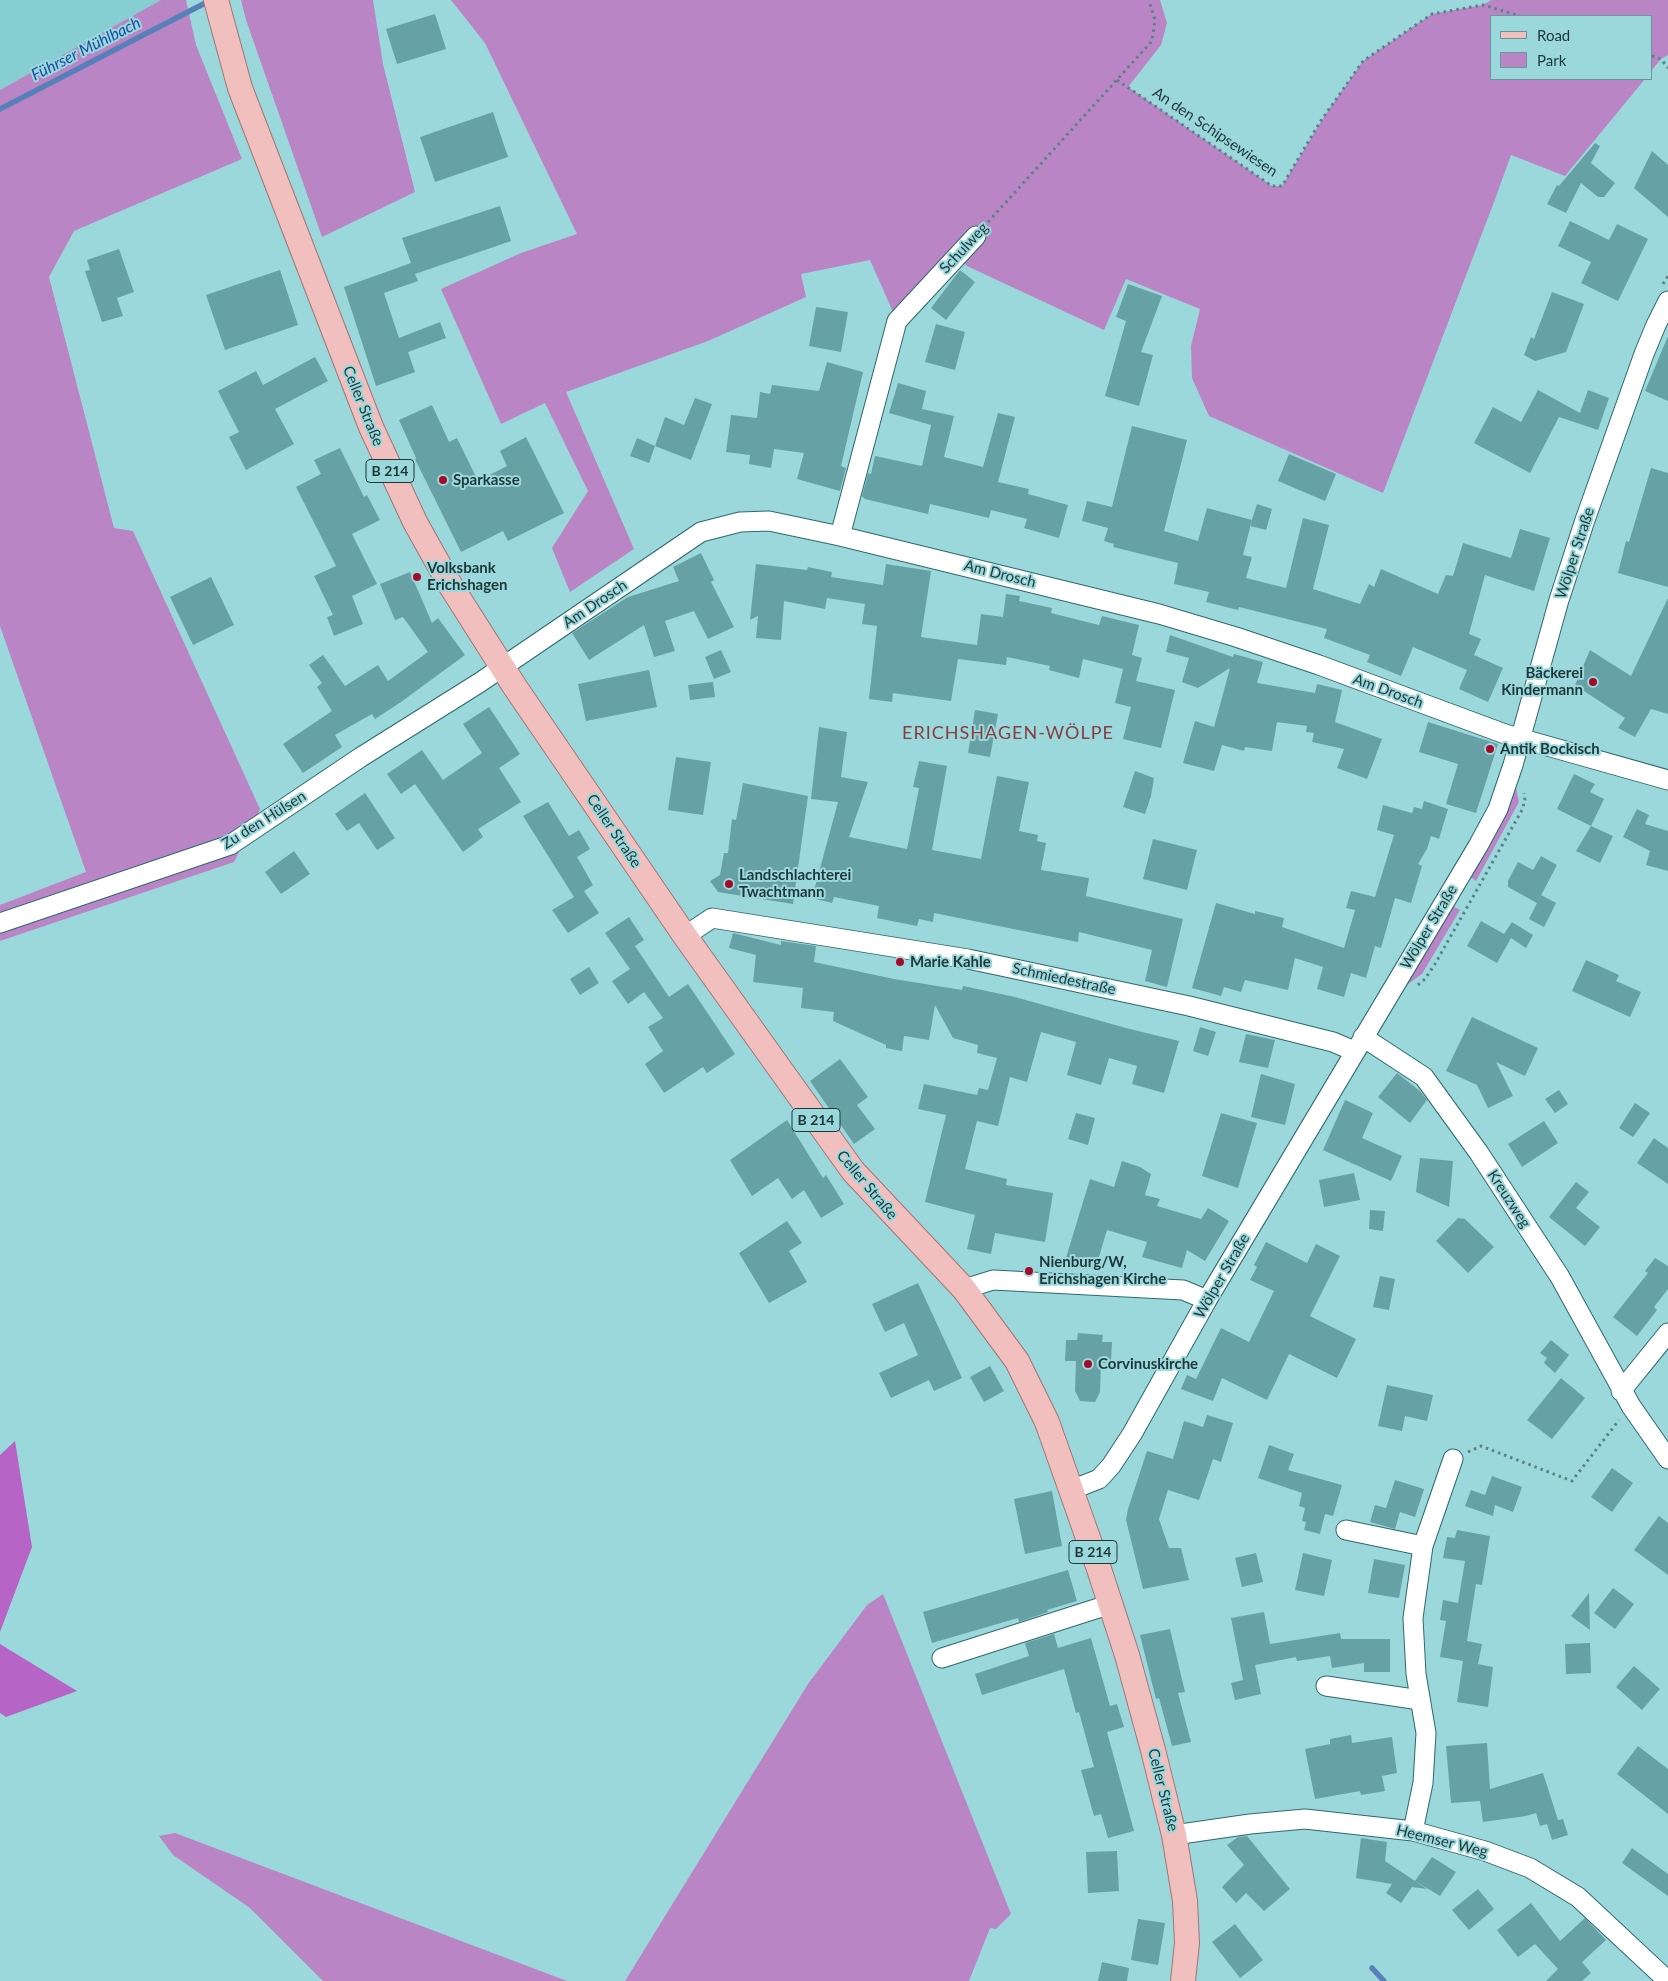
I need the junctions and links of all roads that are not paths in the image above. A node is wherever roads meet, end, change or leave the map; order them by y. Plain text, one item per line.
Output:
1 (216, 0) edge
2 (976, 236) road end
3 (1664, 295) edge
4 (840, 536) junction
5 (503, 667) junction
6 (1520, 739) junction
7 (1668, 780) edge
8 (0, 923) edge
9 (685, 936) junction
10 (1358, 1044) junction
11 (964, 1289) junction
12 (1207, 1300) junction
13 (1668, 1333) edge
14 (1626, 1398) junction
15 (1453, 1459) road end
16 (1668, 1459) edge
17 (1071, 1490) junction
18 (1346, 1530) dead end
19 (1423, 1546) junction
20 (1111, 1604) junction
21 (942, 1658) dead end
22 (1326, 1686) dead end
23 (1420, 1700) junction
24 (1413, 1831) junction
25 (1174, 1835) junction
26 (1183, 1981) edge
27 (1668, 1981) edge

1 - 5 main road, Celler Straße / B 214
2 - 4 street, Schulweg
3 - 6 street, Wölper Straße
4 - 5 street, Am Drosch
4 - 6 street, Am Drosch
5 - 8 street, Zu den Hülsen
5 - 9 main road, Celler Straße / B 214
6 - 7 street, Am Drosch
6 - 10 street, Wölper Straße
9 - 10 street, Schmiedestraße
9 - 11 main road, Celler Straße / B 214
10 - 12 street, Wölper Straße
10 - 14 street, Kreuzweg
11 - 12 street
11 - 17 main road, Celler Straße / B 214
12 - 17 street, Wölper Straße
13 - 14 street
14 - 16 street, Kreuzweg
15 - 19 street
17 - 20 main road, Celler Straße / B 214
18 - 19 street
19 - 23 street
20 - 21 street
20 - 25 main road, Celler Straße / B 214
22 - 23 street
23 - 24 street
24 - 25 street, Heemser Weg
24 - 27 street, Heemser Weg
25 - 26 main road, Celler Straße / B 214

